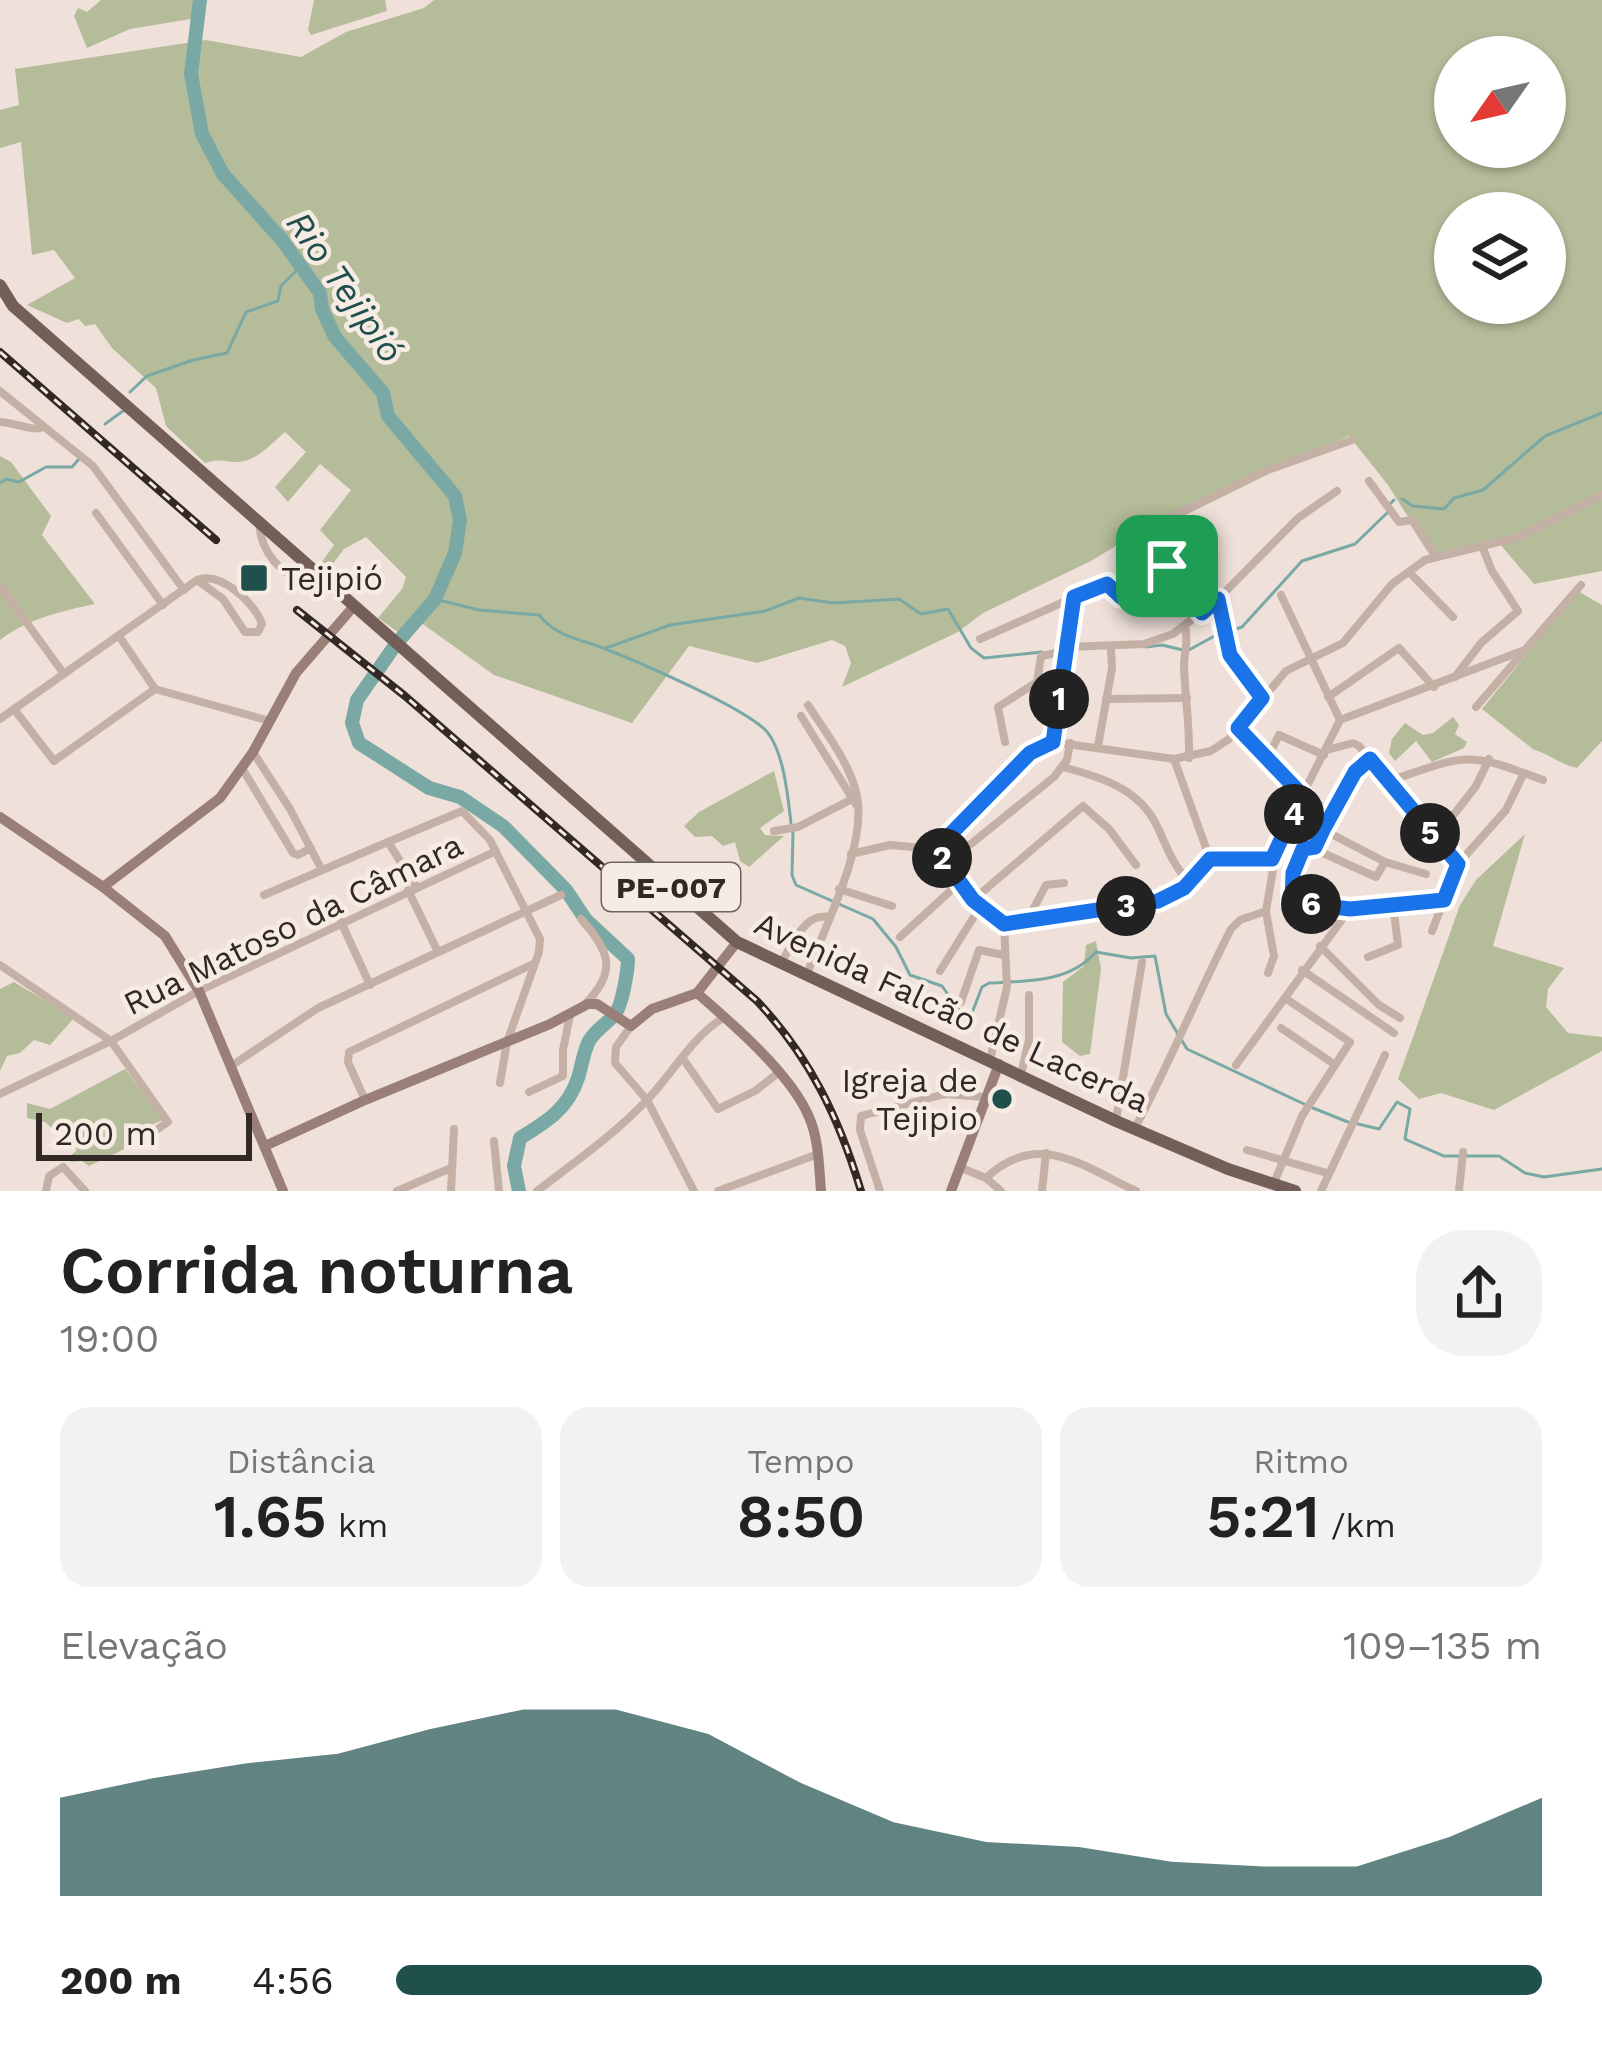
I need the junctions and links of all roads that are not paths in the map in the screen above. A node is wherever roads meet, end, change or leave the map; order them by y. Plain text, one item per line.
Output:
1 (0, 285) edge
2 (0, 392) edge
3 (0, 422) edge
4 (43, 428) junction
5 (1352, 440) dead end
6 (1369, 481) dead end
7 (1337, 491) dead end
8 (1602, 495) edge
9 (96, 513) dead end
10 (1482, 546) junction
11 (1434, 554) junction
12 (1167, 566) junction
13 (1409, 572) junction
14 (197, 580) junction
15 (1581, 585) dead end
16 (0, 586) edge
17 (184, 590) junction
18 (1281, 595) dead end
19 (1074, 597) junction
20 (1218, 599) junction
21 (163, 604) junction
22 (354, 606) junction
23 (1202, 613) junction
24 (1454, 617) dead end
25 (1184, 627) junction
26 (119, 635) junction
27 (980, 639) dead end
28 (1066, 649) junction
29 (1111, 650) dead end
30 (1522, 651) junction
31 (1310, 658) junction
32 (64, 674) junction
33 (1454, 678) junction
34 (1434, 687) junction
35 (155, 689) junction
36 (1328, 697) junction
37 (1187, 698) junction
38 (1262, 698) junction
39 (1106, 699) junction
40 (808, 705) dead end
41 (1476, 707) dead end
42 (14, 709) junction
43 (801, 716) dead end
44 (0, 718) edge
45 (1340, 720) junction
46 (270, 721) junction
47 (1238, 728) junction
48 (1005, 742) dead end
49 (1053, 742) junction
50 (1070, 743) junction
51 (1099, 746) junction
52 (253, 752) junction
53 (1325, 753) junction
54 (1189, 758) junction
55 (1267, 759) junction
56 (1370, 759) junction
57 (1489, 759) junction
58 (1174, 760) junction
59 (1063, 767) junction
60 (242, 768) junction
61 (1524, 773) junction
62 (1543, 780) dead end
63 (1389, 781) junction
64 (1303, 796) junction
65 (855, 801) junction
66 (1293, 814) junction
67 (0, 818) edge
68 (1323, 830) junction
69 (774, 831) dead end
70 (1435, 839) junction
71 (388, 842) junction
72 (311, 848) junction
73 (936, 849) junction
74 (1315, 849) junction
75 (496, 851) junction
76 (851, 854) junction
77 (1210, 859) junction
78 (1272, 859) junction
79 (1385, 862) junction
80 (946, 864) junction
81 (1458, 864) junction
82 (1136, 865) dead end
83 (322, 870) junction
84 (1426, 874) dead end
85 (959, 883) junction
86 (1064, 883) dead end
87 (1190, 884) junction
88 (103, 887) junction
89 (412, 888) junction
90 (838, 894) junction
91 (264, 895) dead end
92 (561, 895) dead end
93 (1444, 900) junction
94 (976, 904) junction
95 (1393, 904) junction
96 (892, 906) dead end
97 (1350, 909) junction
98 (527, 910) junction
99 (1265, 912) junction
100 (831, 915) junction
101 (581, 919) dead end
102 (1027, 920) junction
103 (340, 922) junction
104 (1004, 924) junction
105 (802, 930) junction
106 (1432, 931) dead end
107 (900, 937) dead end
108 (820, 938) junction
109 (737, 942) junction
110 (1320, 946) junction
111 (438, 952) junction
112 (1004, 955) junction
113 (1368, 957) dead end
114 (782, 962) junction
115 (1142, 962) dead end
116 (536, 963) junction
117 (0, 965) edge
118 (1302, 970) junction
119 (940, 971) dead end
120 (1268, 973) dead end
121 (807, 974) junction
122 (370, 985) junction
123 (199, 991) junction
124 (697, 993) junction
125 (1029, 995) dead end
126 (1285, 998) junction
127 (961, 1001) dead end
128 (577, 1010) junction
129 (724, 1018) junction
130 (1400, 1018) dead end
131 (631, 1026) junction
132 (1281, 1028) dead end
133 (1394, 1033) dead end
134 (111, 1041) junction
135 (507, 1042) junction
136 (1385, 1055) dead end
137 (684, 1060) junction
138 (994, 1062) junction
139 (1334, 1064) junction
140 (1236, 1065) dead end
141 (230, 1066) junction
142 (778, 1073) junction
143 (1021, 1076) junction
144 (500, 1083) dead end
145 (529, 1092) dead end
146 (0, 1094) edge
147 (985, 1097) junction
148 (364, 1100) junction
149 (647, 1100) junction
150 (1116, 1121) junction
151 (454, 1129) dead end
152 (1134, 1129) junction
153 (494, 1141) dead end
154 (134, 1145) dead end
155 (265, 1146) junction
156 (1247, 1150) dead end
157 (1462, 1152) dead end
158 (1046, 1153) junction
159 (818, 1154) junction
160 (1283, 1160) junction
161 (959, 1167) junction
162 (452, 1168) junction
163 (1327, 1173) junction
164 (986, 1178) junction
165 (1273, 1184) junction
166 (46, 1191) edge
167 (85, 1191) edge
168 (283, 1191) edge
169 (397, 1191) edge
170 (451, 1191) edge
171 (499, 1191) edge
172 (537, 1191) edge
173 (694, 1191) edge
174 (718, 1191) edge
175 (821, 1191) edge
176 (880, 1191) edge
177 (951, 1191) edge
178 (1000, 1191) edge
179 (1042, 1191) edge
180 (1136, 1191) edge
181 (1294, 1191) edge
182 (1321, 1191) edge
183 (1459, 1191) edge

1 - 22 main road, PE-007
2 - 4 street
3 - 4 street
4 - 17 street
5 - 12 street
6 - 11 street
7 - 20 street
8 - 10 street
9 - 21 street
10 - 11 street
10 - 33 street
11 - 13 street
12 - 19 street
12 - 23 street
13 - 24 street
13 - 31 street
14 - 14 street
14 - 17 street
15 - 30 street
16 - 32 street
17 - 21 street
18 - 31 street
19 - 27 street
19 - 28 street
20 - 23 street
20 - 38 street
21 - 26 street
22 - 46 street
22 - 109 main road, Avenida Falcão de Lacerda / PE-007
23 - 25 street
25 - 28 street
25 - 37 street
26 - 32 street
26 - 35 street
28 - 48 street
28 - 49 street
29 - 39 street
30 - 33 street
30 - 41 street
31 - 36 street
31 - 38 street
32 - 42 street
33 - 34 street
34 - 36 street
34 - 45 street
35 - 42 street
35 - 46 street
36 - 45 street
37 - 39 street
37 - 54 street
38 - 47 street
39 - 51 street
40 - 65 street
42 - 44 street
43 - 65 street
45 - 53 street
46 - 52 street
47 - 54 street
47 - 55 street
49 - 50 street
49 - 73 street
50 - 51 street
50 - 59 street
51 - 58 street
52 - 60 street
52 - 72 street
53 - 55 street
53 - 56 street
53 - 64 street
54 - 58 street
55 - 64 street
56 - 63 street
56 - 68 street
57 - 61 street
57 - 63 street
57 - 70 street
58 - 77 street
59 - 80 street
59 - 87 street
60 - 72 street
60 - 88 street
61 - 62 street
61 - 81 street
63 - 70 street
64 - 66 street
65 - 69 street
65 - 76 street
66 - 68 street
66 - 78 street
67 - 88 street
68 - 74 street
68 - 79 street
70 - 81 street
71 - 75 street
71 - 83 street
71 - 89 street
72 - 83 street
73 - 76 street
73 - 80 street
74 - 79 street
74 - 97 street
75 - 89 street, Rua Matoso da Câmara
75 - 98 street
76 - 90 street
77 - 78 street
77 - 87 street
78 - 99 street
79 - 84 street
80 - 85 street
81 - 93 street
82 - 94 street
83 - 91 street
85 - 94 street
85 - 107 street
86 - 102 street
87 - 102 street
88 - 123 street
89 - 103 street, Rua Matoso da Câmara
89 - 111 street
90 - 96 street
90 - 100 street
92 - 98 street
93 - 95 street
93 - 106 street
94 - 104 street
94 - 119 street
95 - 97 street
95 - 113 street
97 - 110 street
98 - 111 street
98 - 116 street
99 - 120 street
99 - 152 street
100 - 105 street
100 - 108 street
101 - 128 street
102 - 104 street
103 - 122 street
103 - 123 street, Rua Matoso da Câmara
104 - 112 street
105 - 108 street
105 - 114 street
108 - 121 street
109 - 114 main road, Avenida Falcão de Lacerda / PE-007
109 - 124 street
110 - 118 street
110 - 130 street
111 - 122 street
112 - 127 street
112 - 138 street
114 - 121 main road, Avenida Falcão de Lacerda / PE-007
115 - 150 street
116 - 135 street
116 - 148 street
117 - 134 street
118 - 126 street
118 - 133 street
121 - 138 main road, Avenida Falcão de Lacerda / PE-007
122 - 141 street
123 - 134 street, Rua Matoso da Câmara
123 - 141 street
124 - 129 street
124 - 131 street
125 - 143 street
126 - 139 street
126 - 140 street
128 - 131 street
128 - 135 street
128 - 145 street
129 - 137 street
129 - 142 street
131 - 149 street
132 - 139 street
134 - 146 street, Rua Matoso da Câmara
134 - 154 street
135 - 144 street
135 - 148 street
136 - 163 street
137 - 142 street
137 - 149 street
138 - 143 main road, Avenida Falcão de Lacerda / PE-007
138 - 147 street
139 - 160 street
141 - 155 street
142 - 159 street
143 - 150 main road, Avenida Falcão de Lacerda / PE-007
147 - 161 street
147 - 176 street
148 - 155 street
149 - 172 street
149 - 173 street
150 - 152 main road, Avenida Falcão de Lacerda / PE-007
151 - 162 street
152 - 165 main road, Avenida Falcão de Lacerda / PE-007
153 - 171 street
155 - 168 street
156 - 160 street
157 - 183 street
158 - 164 street
158 - 179 street
158 - 180 street
159 - 174 street
159 - 175 street
160 - 163 street
160 - 165 street
161 - 164 street
161 - 177 street
162 - 169 street
162 - 170 street
163 - 182 street
164 - 178 street
165 - 181 main road, Avenida Falcão de Lacerda / PE-007
166 - 167 street

